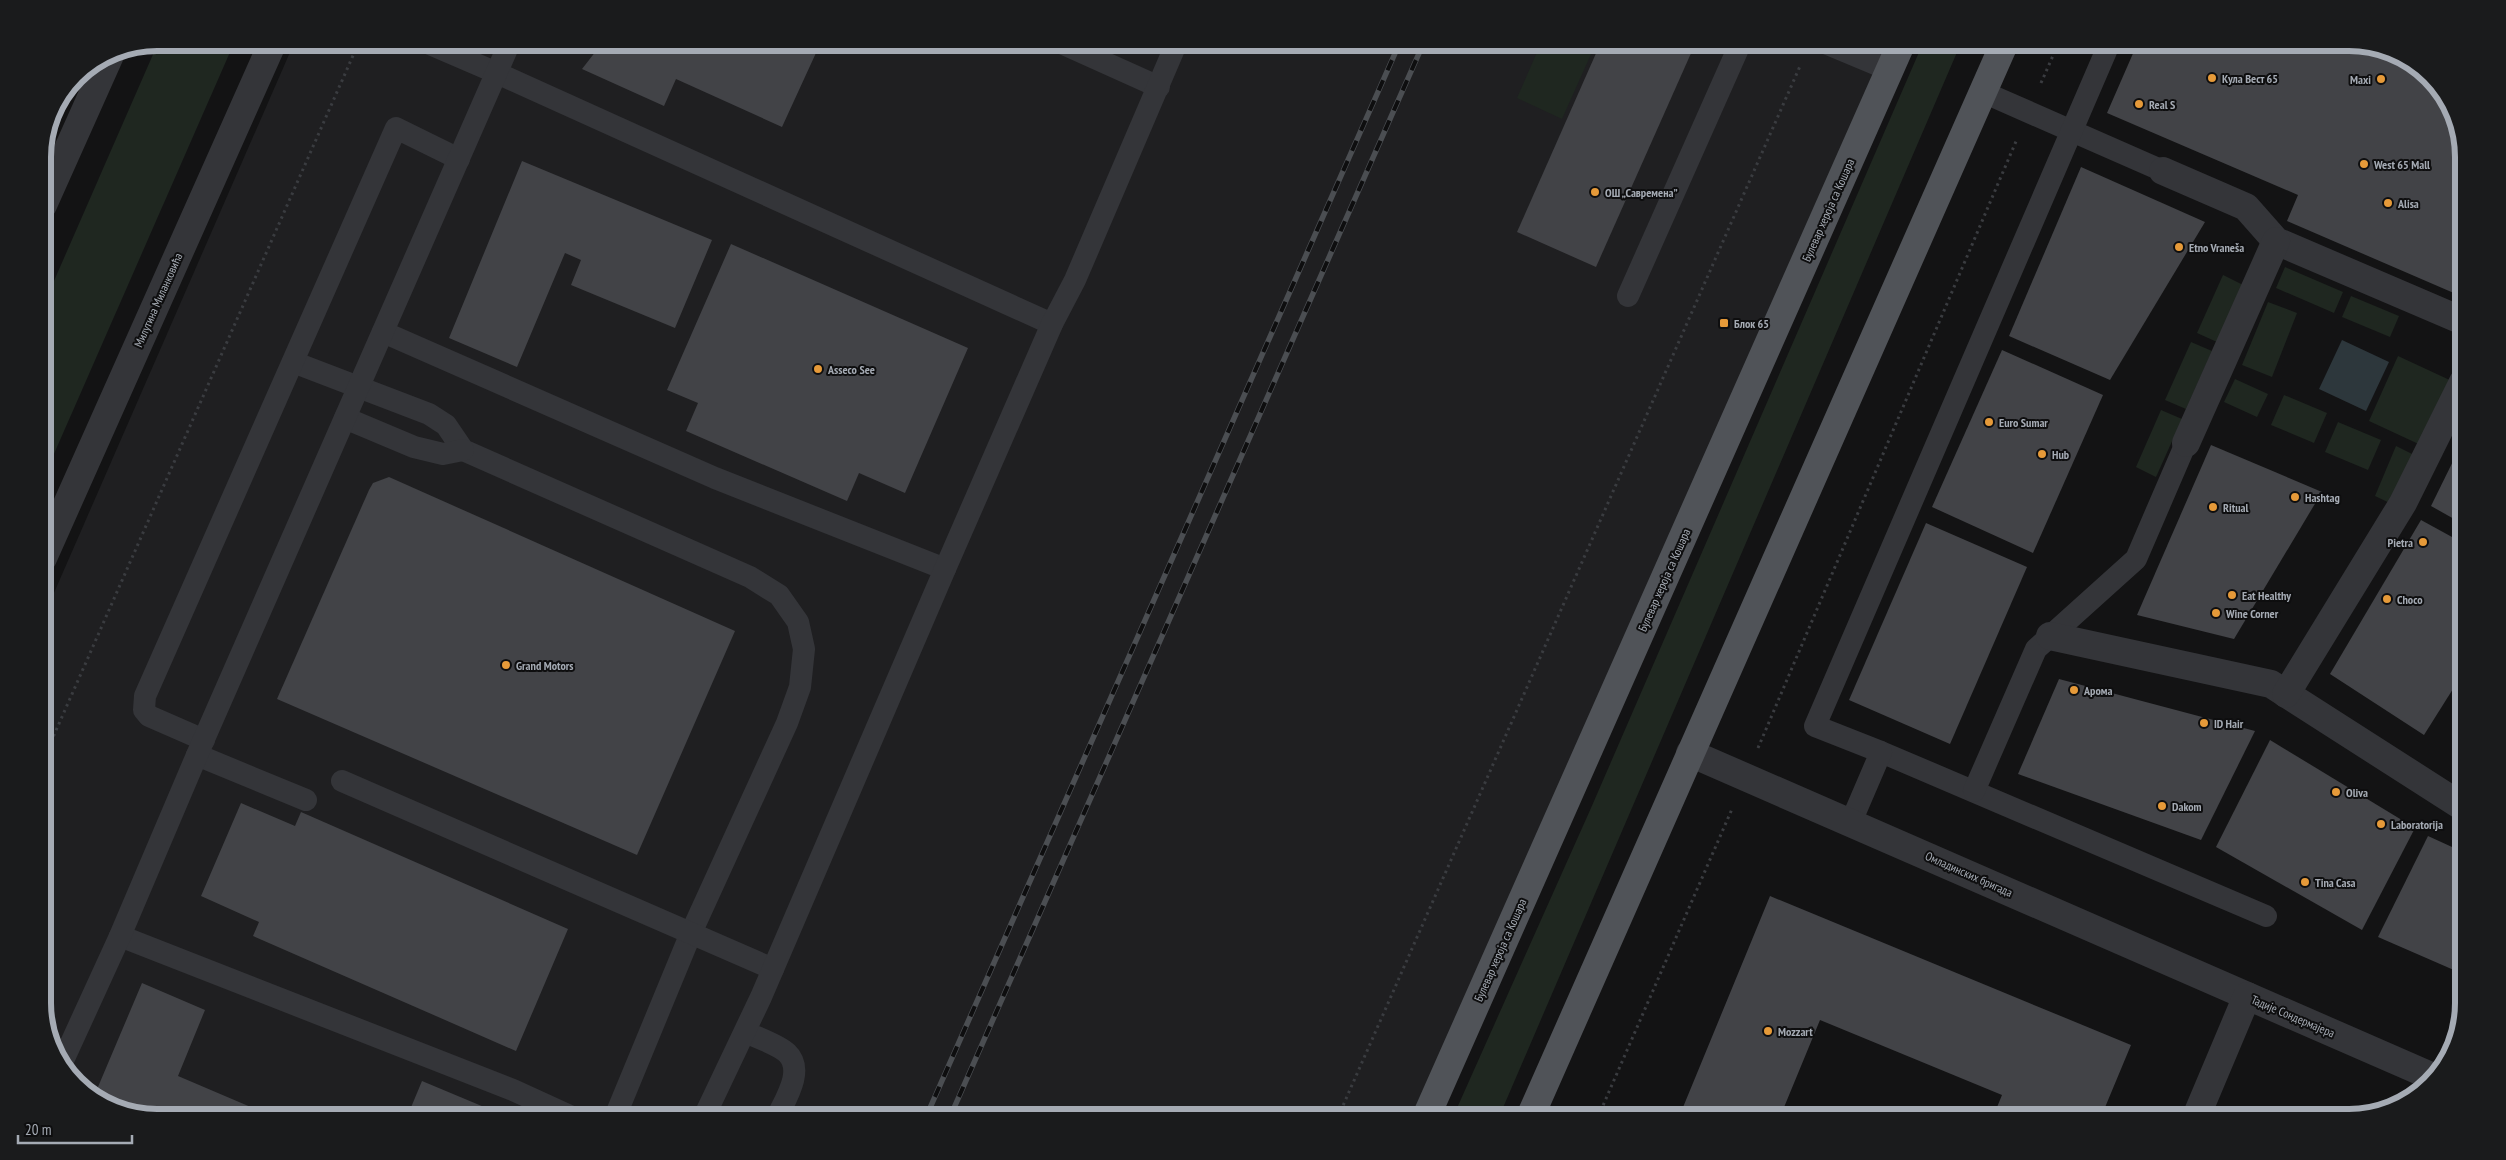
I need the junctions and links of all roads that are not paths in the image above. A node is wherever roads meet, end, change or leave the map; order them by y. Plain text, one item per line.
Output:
1 (269, 51) edge
2 (446, 51) edge
3 (506, 51) edge
4 (1079, 51) edge
5 (1173, 51) edge
6 (1736, 51) edge
7 (1845, 51) edge
8 (1898, 51) edge
9 (2001, 51) edge
10 (2106, 51) edge
11 (106, 64) edge
12 (1890, 70) junction
13 (497, 73) junction
14 (1159, 87) junction
15 (1983, 92) junction
16 (2071, 131) junction
17 (459, 159) junction
18 (2163, 172) joint
19 (51, 187) edge
20 (2276, 240) junction
21 (1628, 296) dead end
22 (2455, 318) edge
23 (1052, 324) junction
24 (383, 332) junction
25 (293, 362) junction
26 (359, 387) junction
27 (2455, 398) edge
28 (345, 418) junction
29 (2186, 444) joint
30 (463, 450) junction
31 (51, 540) edge
32 (945, 569) junction
33 (2050, 636) junction
34 (2286, 694) junction
35 (200, 748) junction
36 (1881, 752) junction
37 (1690, 753) junction
38 (342, 781) dead end
39 (1974, 791) junction
40 (306, 800) dead end
41 (2455, 801) edge
42 (1851, 822) junction
43 (2266, 916) dead end
44 (691, 933) junction
45 (120, 936) junction
46 (773, 969) junction
47 (2247, 996) junction
48 (745, 1032) junction
49 (65, 1056) edge
50 (2428, 1074) edge
51 (553, 1109) edge
52 (619, 1109) edge
53 (708, 1109) edge
54 (781, 1109) edge
55 (1430, 1109) edge
56 (1534, 1109) edge
57 (2200, 1109) edge

1 - 31 street, Милутина Миланковића
2 - 13 lane
3 - 13 lane
4 - 14 lane
5 - 14 lane
6 - 21 lane
7 - 12 lane
8 - 12 main road, Булевар хероја са Кошара
9 - 15 main road
10 - 16 lane
11 - 19 street
12 - 55 main road, Булевар хероја са Кошара
13 - 17 lane
13 - 23 lane
14 - 23 lane
15 - 16 lane
15 - 37 main road
16 - 18 lane
16 - 36 lane
17 - 24 lane
17 - 25 lane
18 - 20 street
20 - 22 street
20 - 29 street
23 - 32 lane
24 - 26 lane
24 - 32 lane
25 - 26 lane
25 - 35 lane
26 - 28 lane
26 - 30 lane
27 - 34 street
28 - 30 lane
28 - 35 lane
29 - 33 lane
30 - 44 lane
32 - 46 lane
33 - 34 street
33 - 39 lane
34 - 41 street
35 - 40 lane
35 - 45 lane
36 - 39 lane
36 - 42 lane
37 - 42 street, Омладинских бригада
37 - 56 main road
38 - 44 lane
39 - 43 lane
42 - 47 street, Омладинских бригада
44 - 46 lane
44 - 52 lane
45 - 49 lane
45 - 51 lane
46 - 48 lane
47 - 50 street, Тадије Сондермајера
47 - 57 street, Тадије Сондермајера
48 - 53 lane
48 - 54 lane

